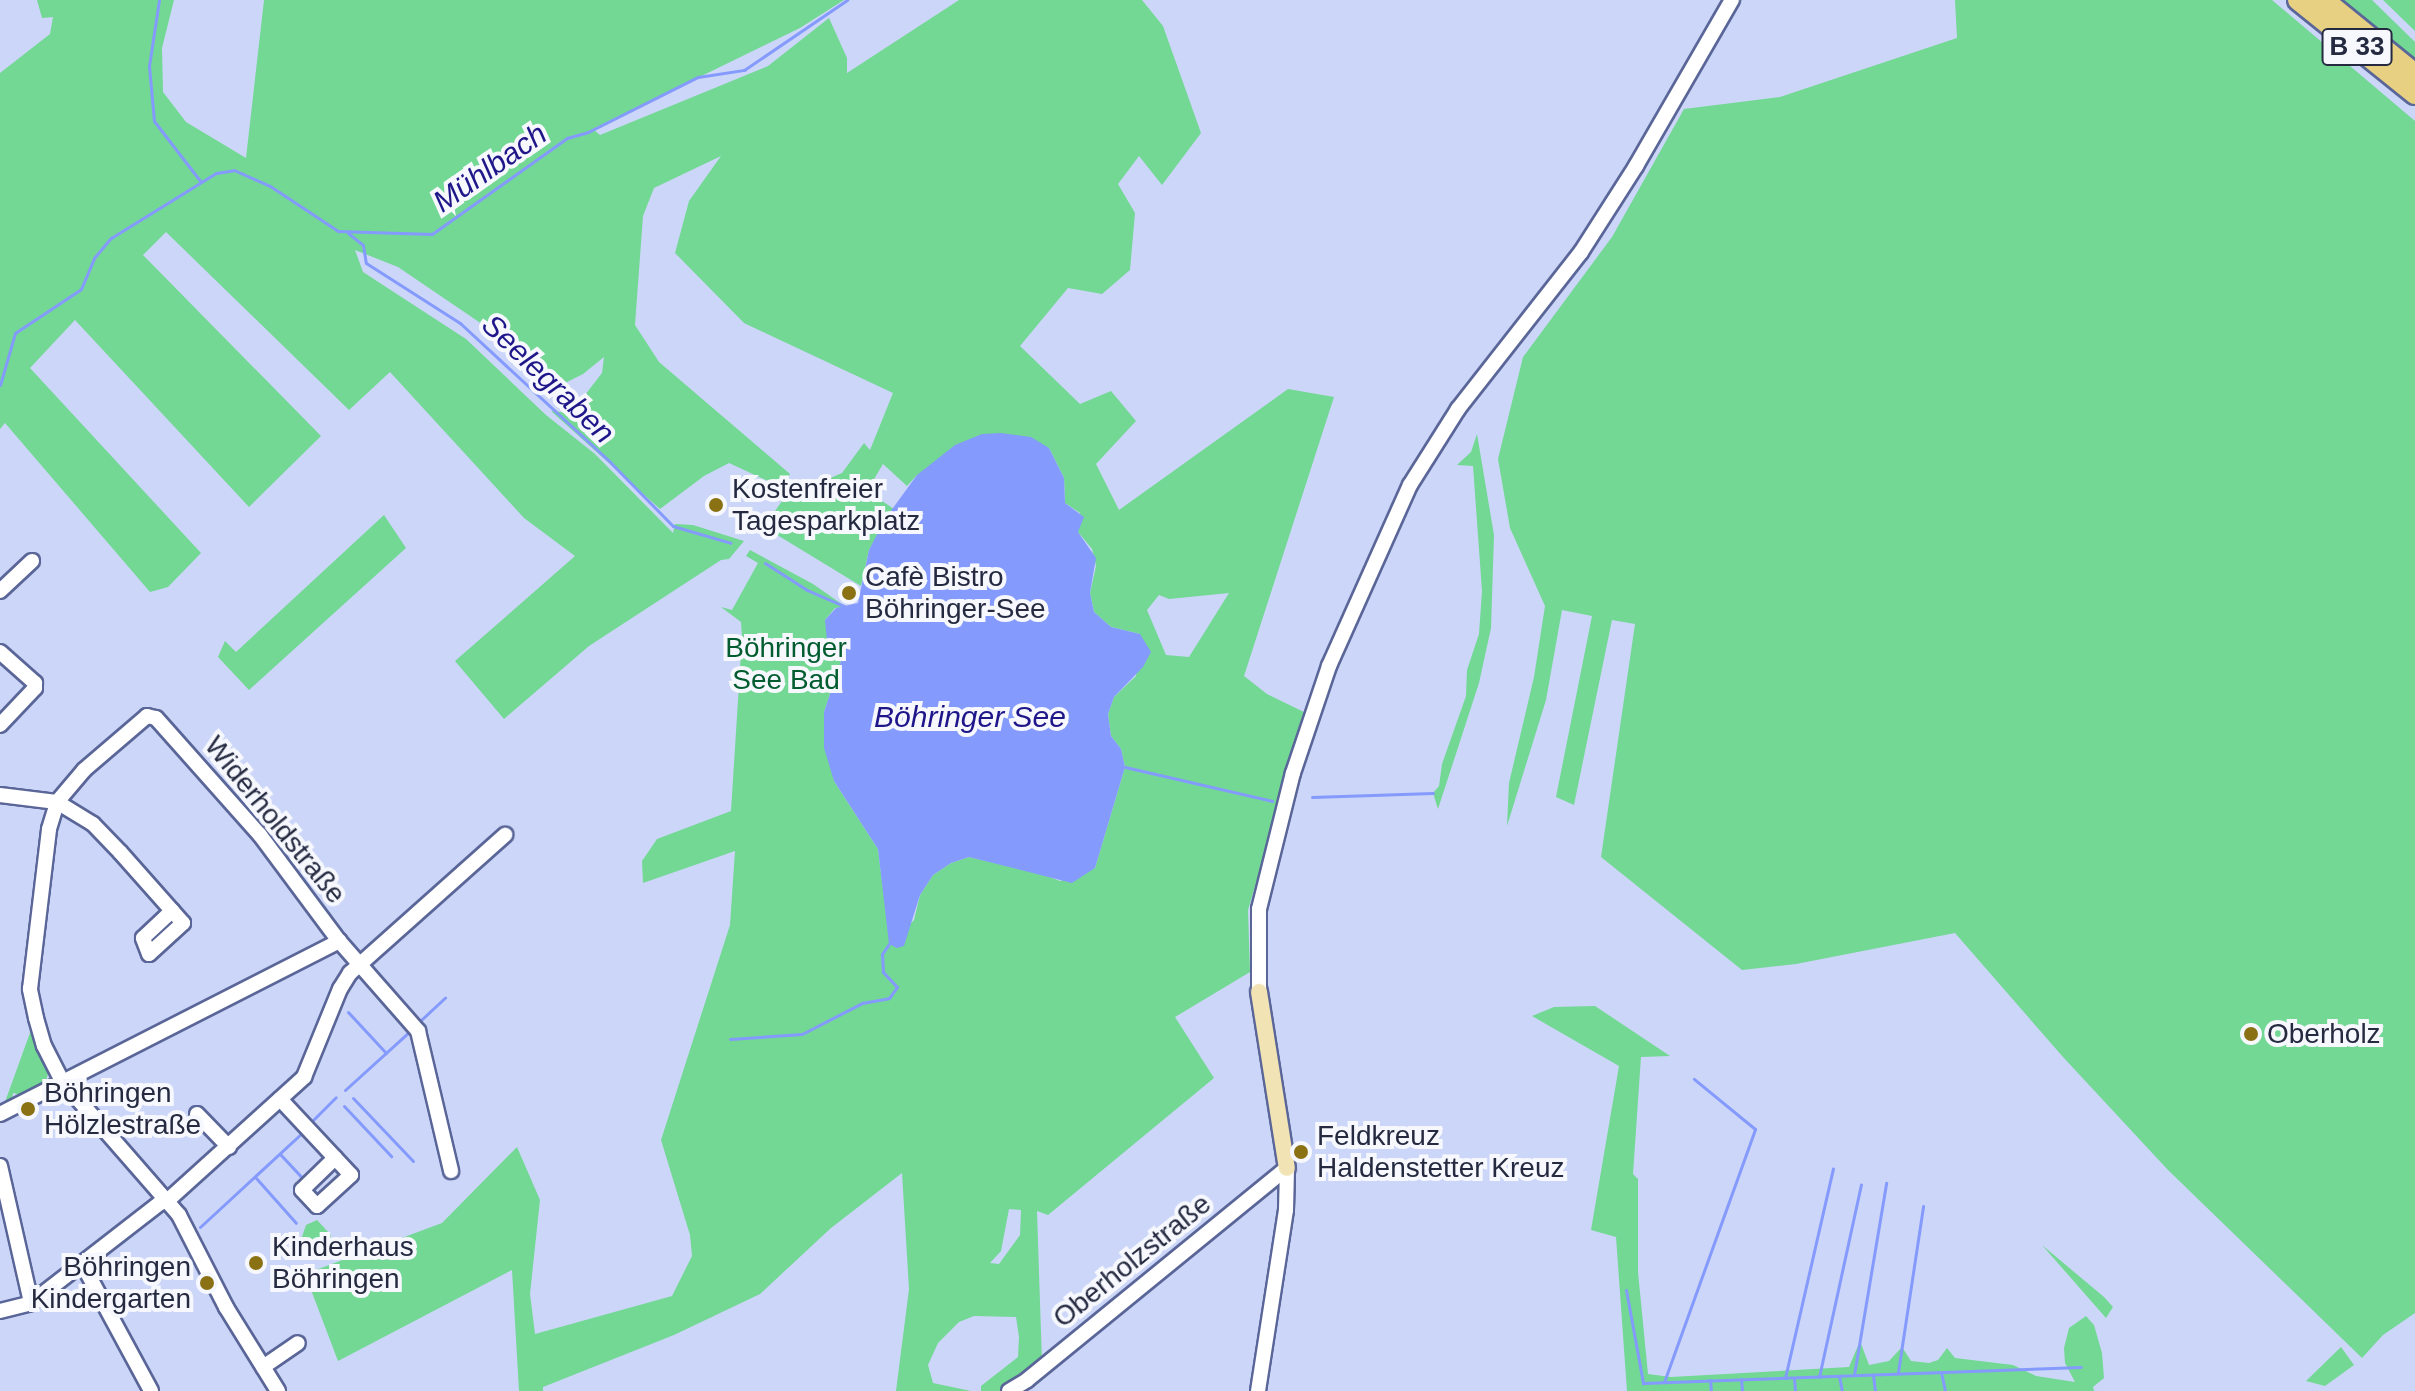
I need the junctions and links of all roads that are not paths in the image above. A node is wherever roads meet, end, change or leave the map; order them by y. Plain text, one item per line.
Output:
1 (1732, 0) edge
2 (2298, 0) edge
3 (2324, 0) edge
4 (2415, 74) edge
5 (2415, 94) edge
6 (32, 561) dead end
7 (0, 591) edge
8 (0, 652) edge
9 (0, 725) edge
10 (0, 795) edge
11 (57, 802) junction
12 (505, 835) dead end
13 (172, 911) dead end
14 (339, 941) junction
15 (358, 965) junction
16 (1259, 992) joint
17 (62, 1081) junction
18 (280, 1099) junction
19 (0, 1114) edge
20 (197, 1114) dead end
21 (229, 1147) junction
22 (335, 1158) dead end
23 (0, 1166) edge
24 (1287, 1168) junction
25 (451, 1171) dead end
26 (167, 1201) junction
27 (83, 1265) junction
28 (31, 1303) junction
29 (0, 1311) edge
30 (298, 1343) dead end
31 (263, 1367) junction
32 (151, 1391) edge
33 (278, 1391) edge
34 (1009, 1391) edge
35 (1258, 1391) edge

1 - 16 street
2 - 5 highway, B 33
3 - 4 highway, B 33
6 - 7 street
8 - 9 street
10 - 11 street
11 - 13 street
11 - 14 street, Widerholdstraße
11 - 17 street
12 - 15 street
14 - 15 street, Widerholdstraße
14 - 17 street
15 - 18 street
15 - 25 street, Widerholdstraße
16 - 24 main road
17 - 19 street
17 - 26 street
18 - 21 street
18 - 22 street
20 - 21 street
21 - 26 street
23 - 28 street
24 - 34 street, Oberholzstraße
24 - 35 street
26 - 27 street
26 - 31 street
27 - 28 street
27 - 32 street
28 - 29 street
30 - 31 street
31 - 33 street

